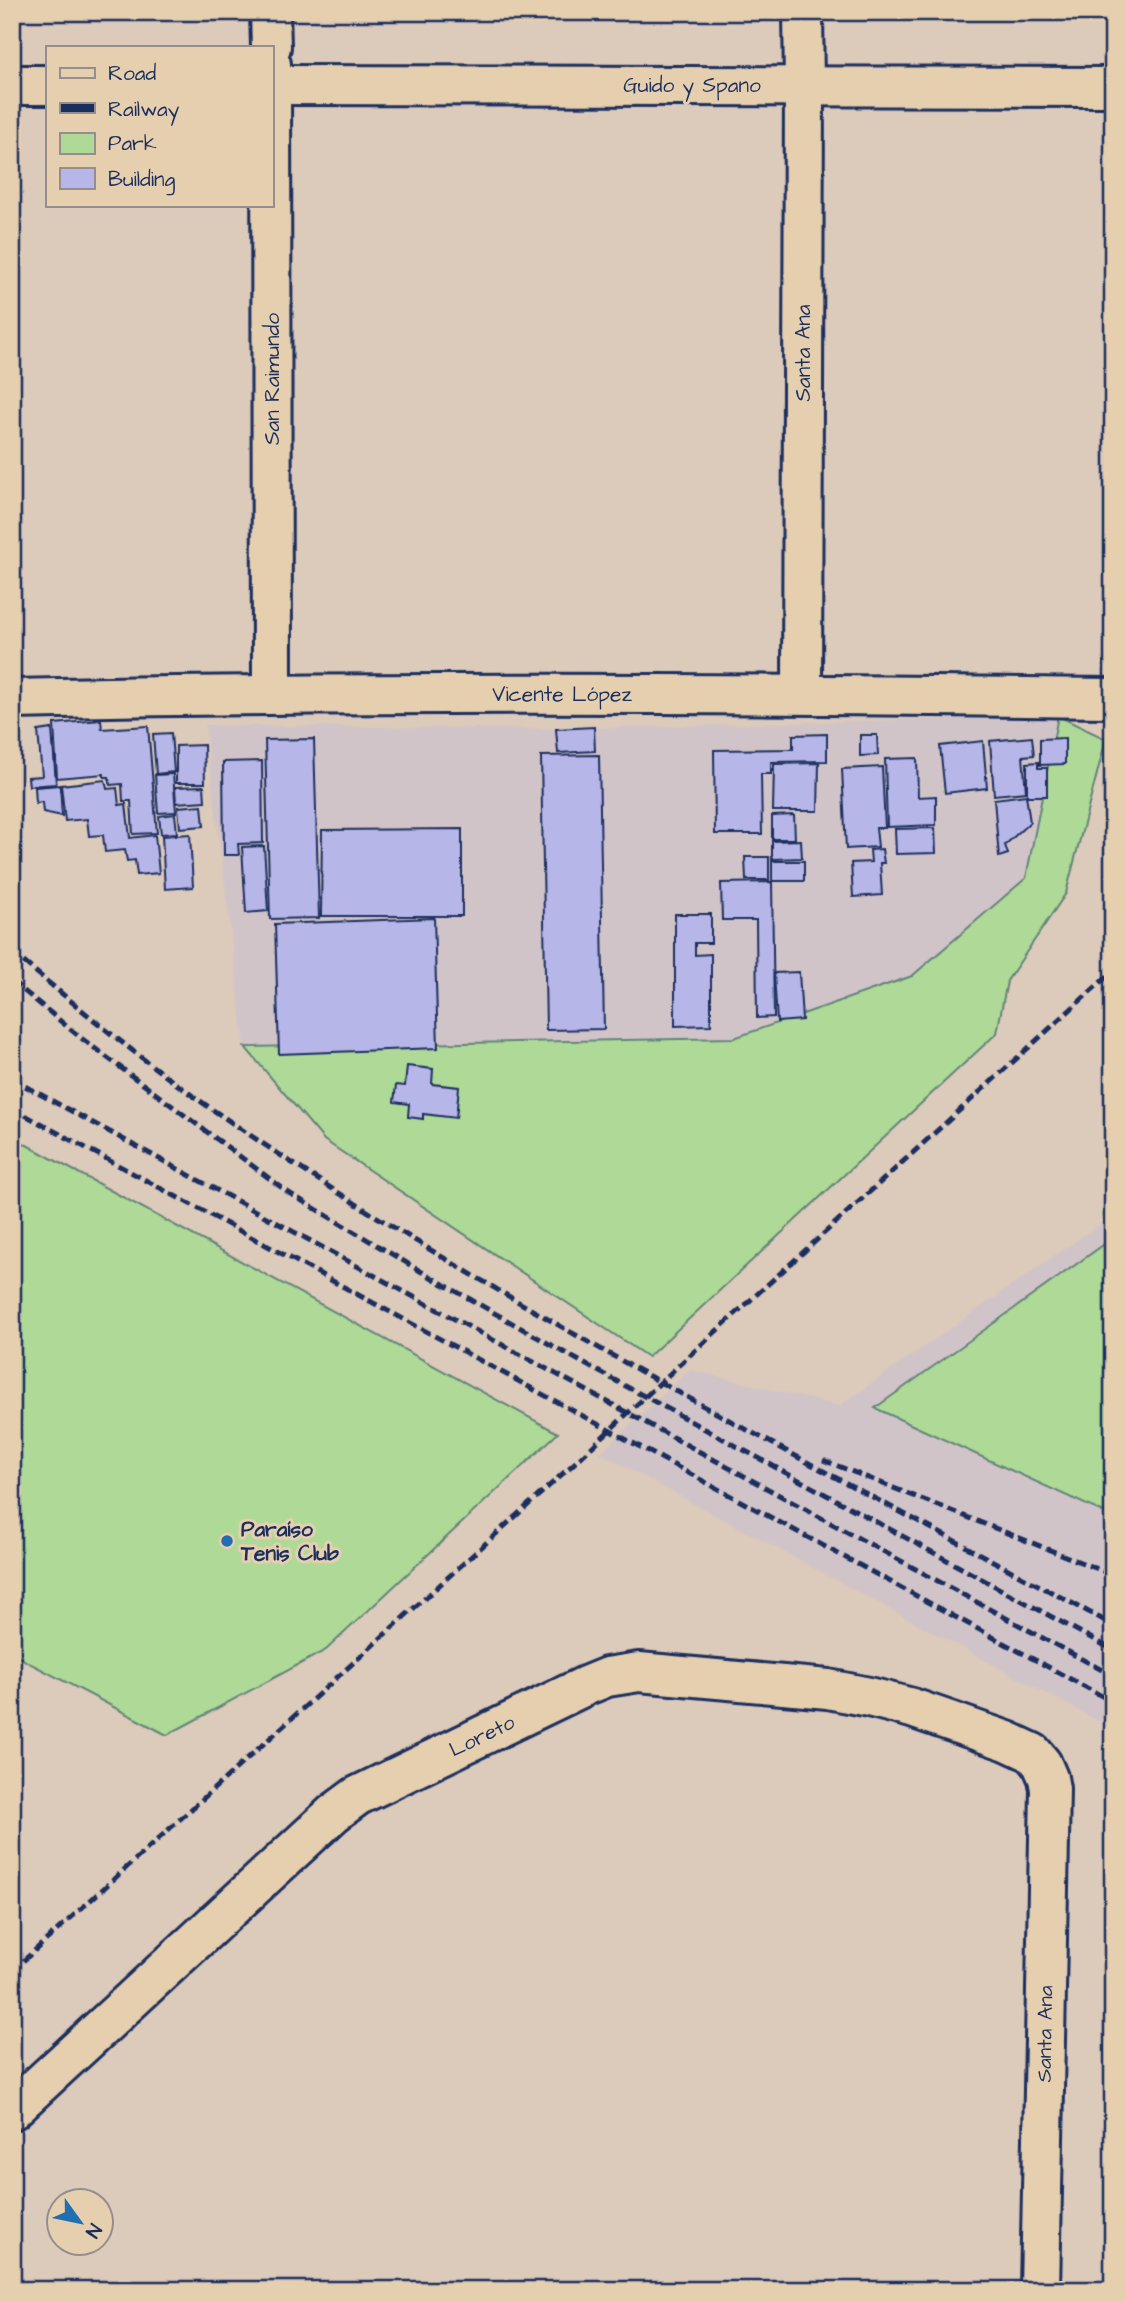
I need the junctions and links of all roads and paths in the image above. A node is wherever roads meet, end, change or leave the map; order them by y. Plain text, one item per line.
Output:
1 (271, 12) edge
2 (803, 12) edge
3 (271, 46) edge
4 (12, 85) edge
5 (46, 85) edge
6 (273, 85) edge
7 (804, 86) junction
8 (1113, 88) edge
9 (271, 206) edge
10 (272, 694) junction
11 (802, 694) junction
12 (1113, 698) edge
13 (12, 699) edge
14 (1048, 1778) joint
15 (12, 2110) edge
16 (1040, 2290) edge

1 - 3 street
2 - 7 street, Santa Ana
4 - 5 street
6 - 7 street, Guido y Spano
7 - 8 street, Guido y Spano
7 - 11 street, Santa Ana
9 - 10 street, San Raimundo
10 - 11 street, Vicente López
10 - 13 street, Vicente López
11 - 12 street, Vicente López
14 - 15 street, Loreto
14 - 16 street, Santa Ana

